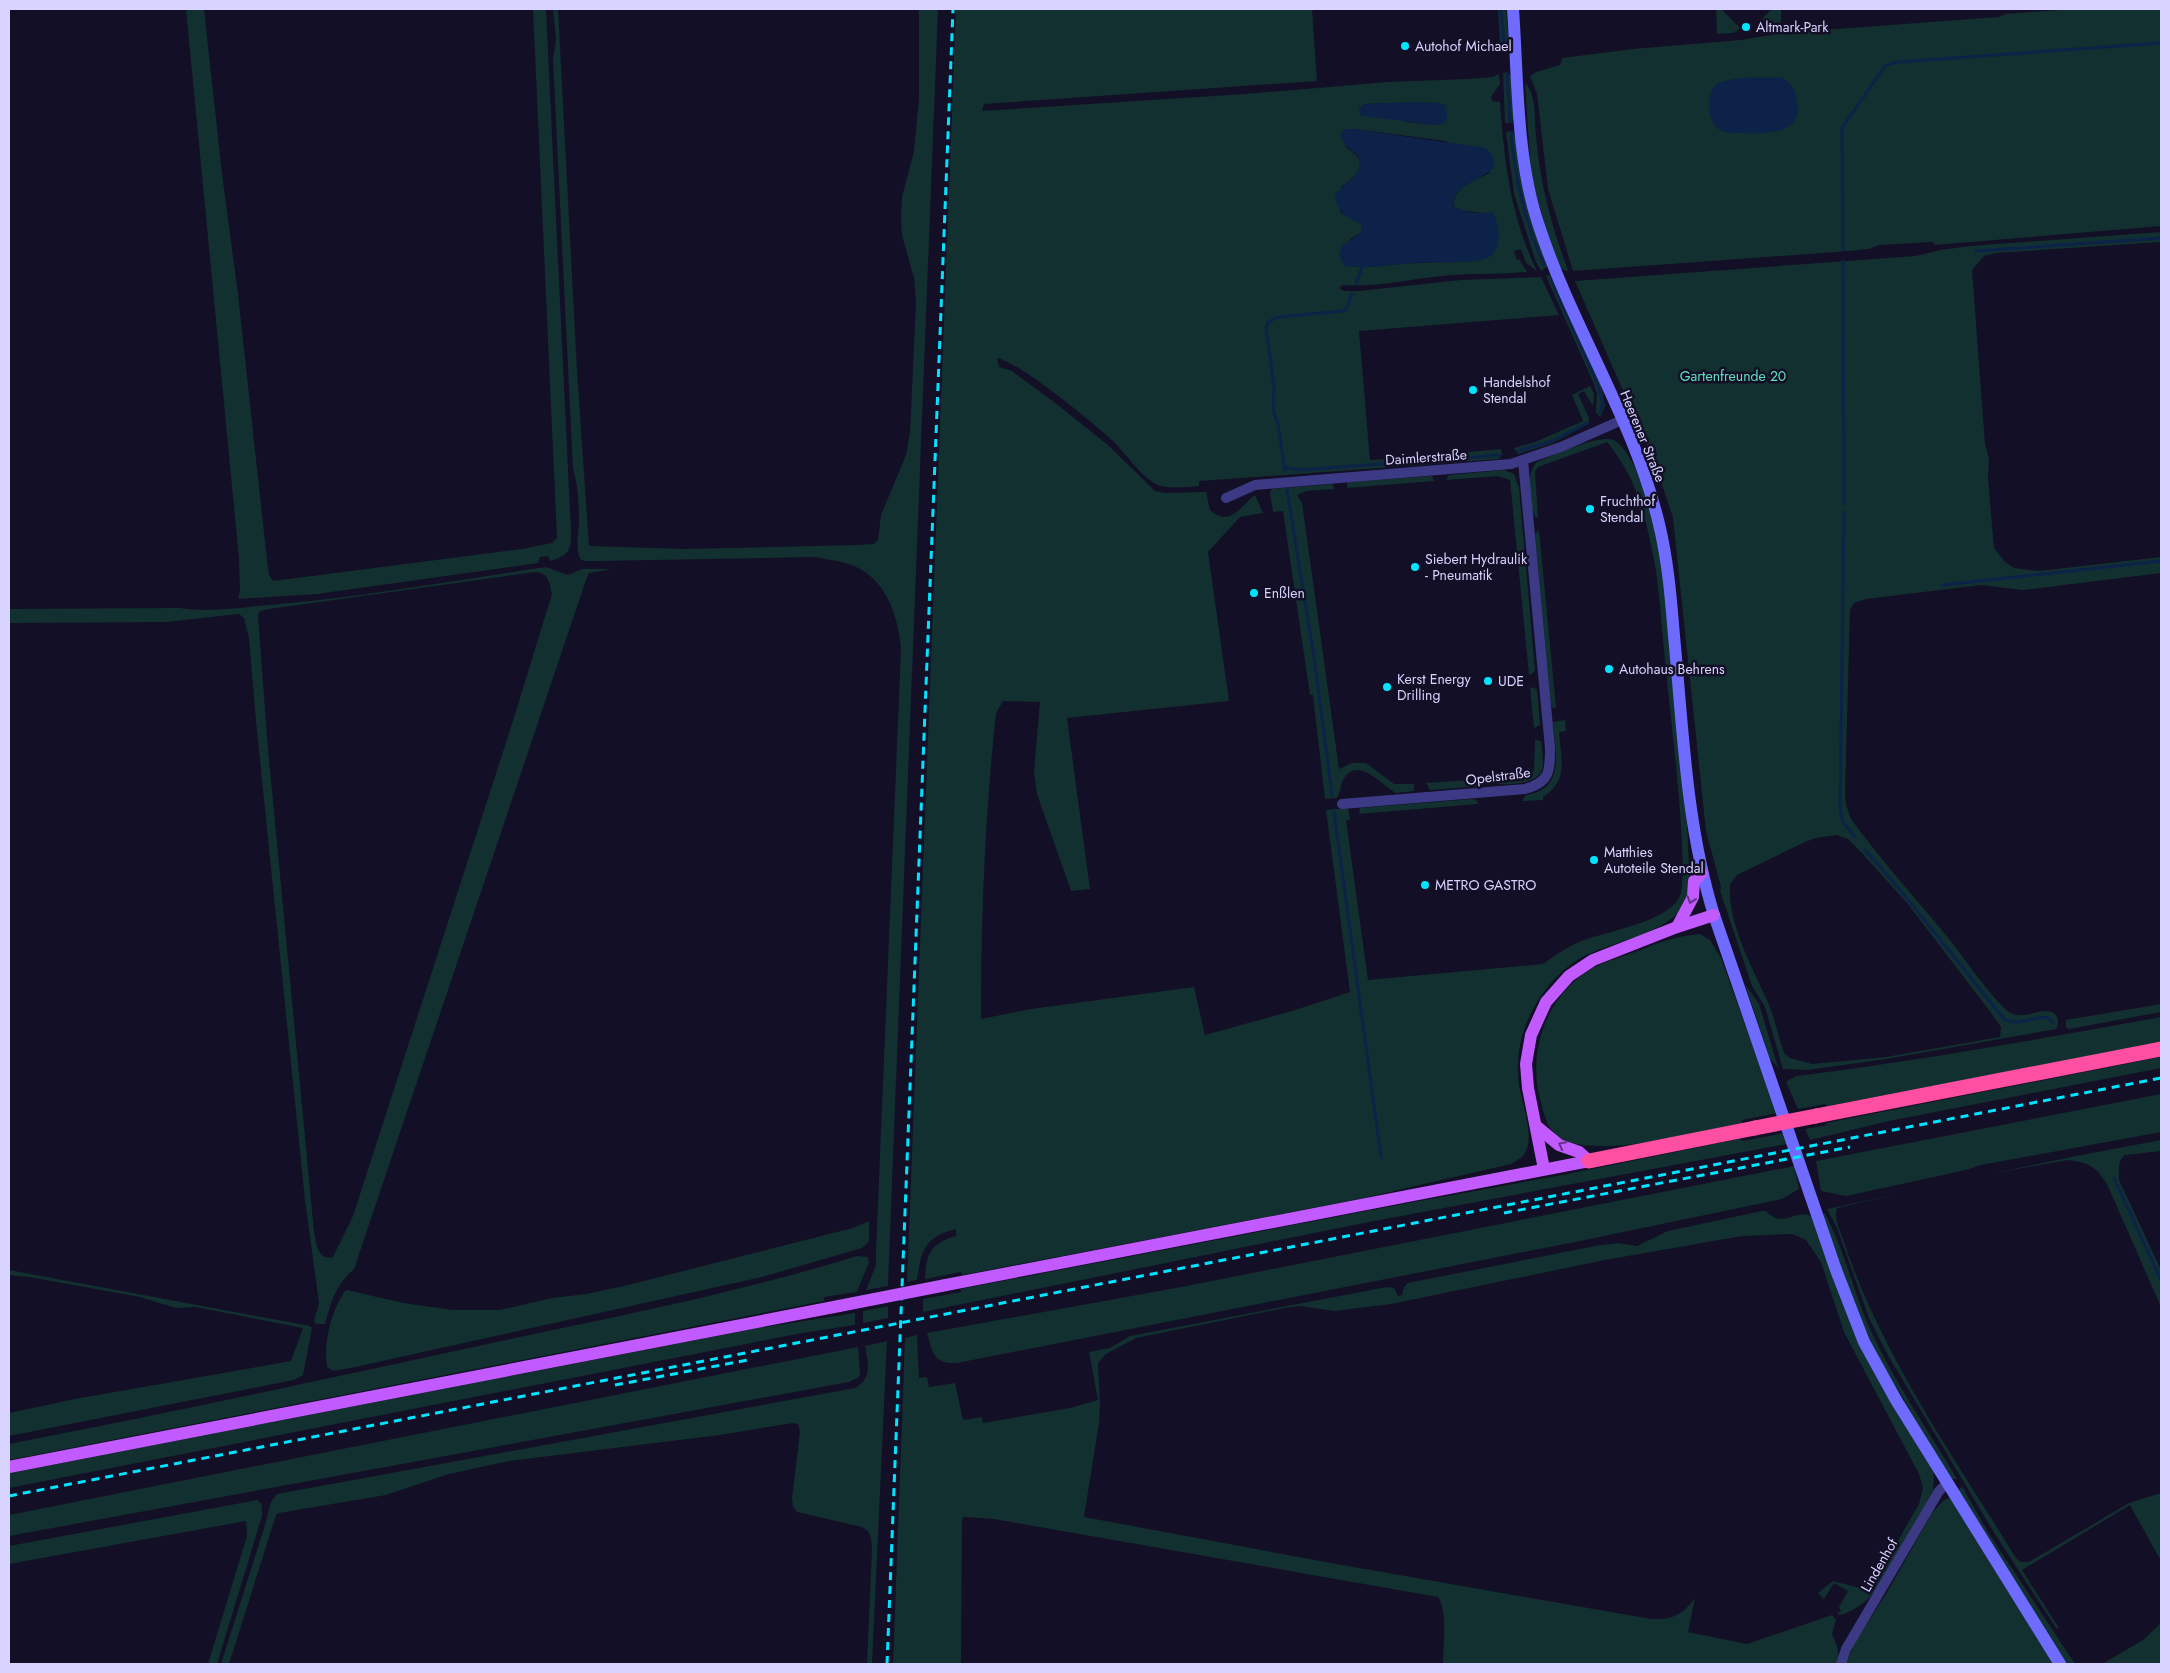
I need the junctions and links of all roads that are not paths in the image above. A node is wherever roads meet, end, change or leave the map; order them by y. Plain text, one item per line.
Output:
1 (1513, 9) edge
2 (1622, 420) junction
3 (1523, 461) junction
4 (1226, 498) dead end
5 (1342, 804) dead end
6 (1702, 873) junction
7 (1714, 915) junction
8 (1677, 927) junction
9 (2161, 1049) edge
10 (1536, 1126) junction
11 (1589, 1160) junction
12 (1544, 1169) junction
13 (9, 1467) edge
14 (1947, 1483) junction
15 (1841, 1664) edge
16 (2060, 1664) edge

1 - 2 main road, Heerener Straße
2 - 3 street, Daimlerstraße
2 - 6 main road, Heerener Straße
3 - 4 street, Daimlerstraße
3 - 5 street, Opelstraße
6 - 7 main road, Heerener Straße
6 -> 8 main road
7 - 8 main road
7 - 14 main road, Heerener Straße
8 - 10 main road
9 - 11 highway, bridge
11 -> 10 main road
10 - 12 main road
11 - 12 main road
12 - 13 main road, bridge
14 - 15 street, Lindenhof
14 - 16 main road, Heerener Straße

